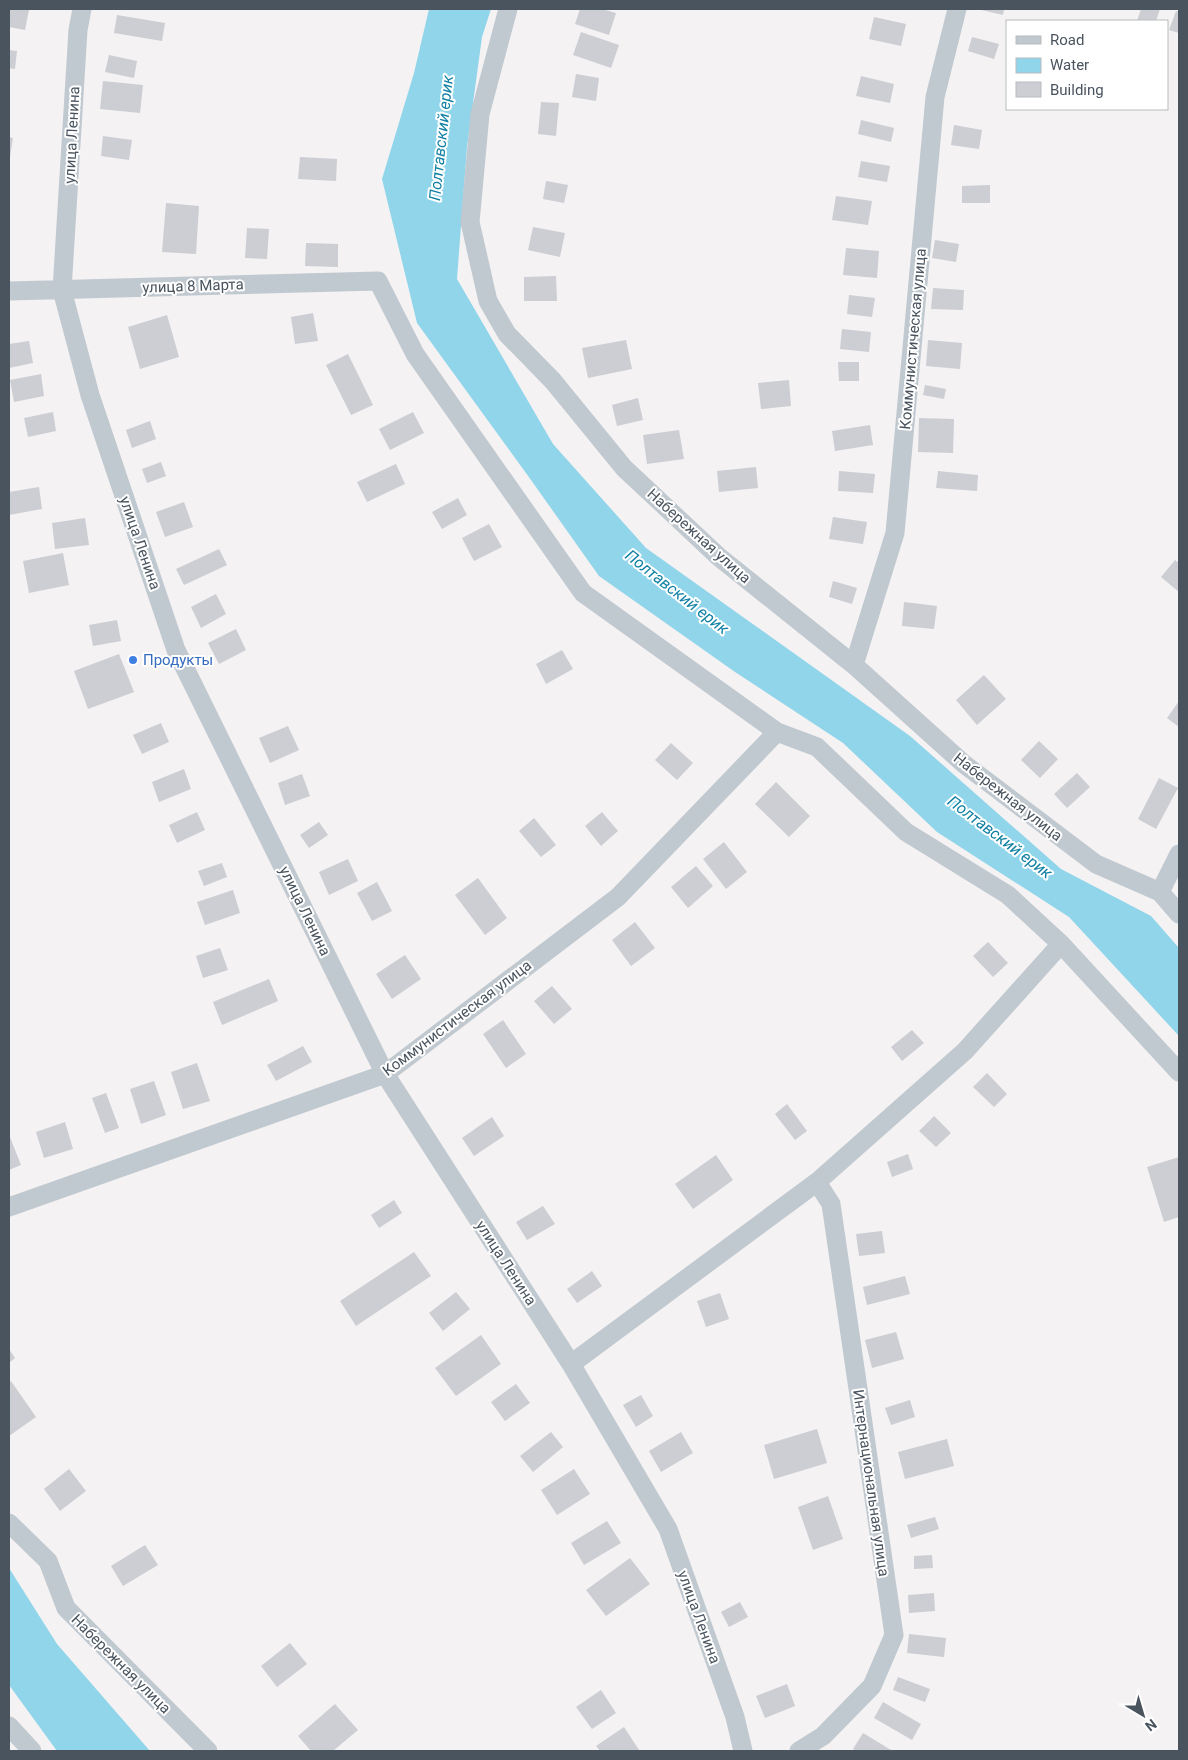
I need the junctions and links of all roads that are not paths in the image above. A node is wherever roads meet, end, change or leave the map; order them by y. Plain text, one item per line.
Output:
1 (82, 9) edge
2 (508, 9) edge
3 (957, 9) edge
4 (62, 290) junction
5 (9, 291) edge
6 (854, 665) junction
7 (777, 732) junction
8 (1179, 854) edge
9 (1160, 892) junction
10 (1179, 914) edge
11 (1061, 944) junction
12 (1179, 1072) edge
13 (385, 1074) junction
14 (817, 1182) junction
15 (9, 1207) edge
16 (571, 1364) junction
17 (9, 1523) edge
18 (9, 1726) edge
19 (32, 1751) edge
20 (208, 1751) edge
21 (743, 1751) edge
22 (799, 1751) edge

1 - 4 street, улица Ленина
2 - 6 street, Набережная улица
3 - 6 street, Коммунистическая улица
4 - 5 street, улица 8 Марта
4 - 7 street, улица 8 Марта
4 - 13 street, улица Ленина
6 - 9 street, Набережная улица
7 - 11 street
7 - 13 street, Коммунистическая улица
8 - 9 street
9 - 10 street, Набережная улица
11 - 12 street
11 - 14 street
13 - 15 street, Коммунистическая улица
13 - 16 street, улица Ленина
14 - 16 street
14 - 22 street, Интернациональная улица
16 - 21 street, улица Ленина
17 - 20 street, Набережная улица
18 - 19 street

